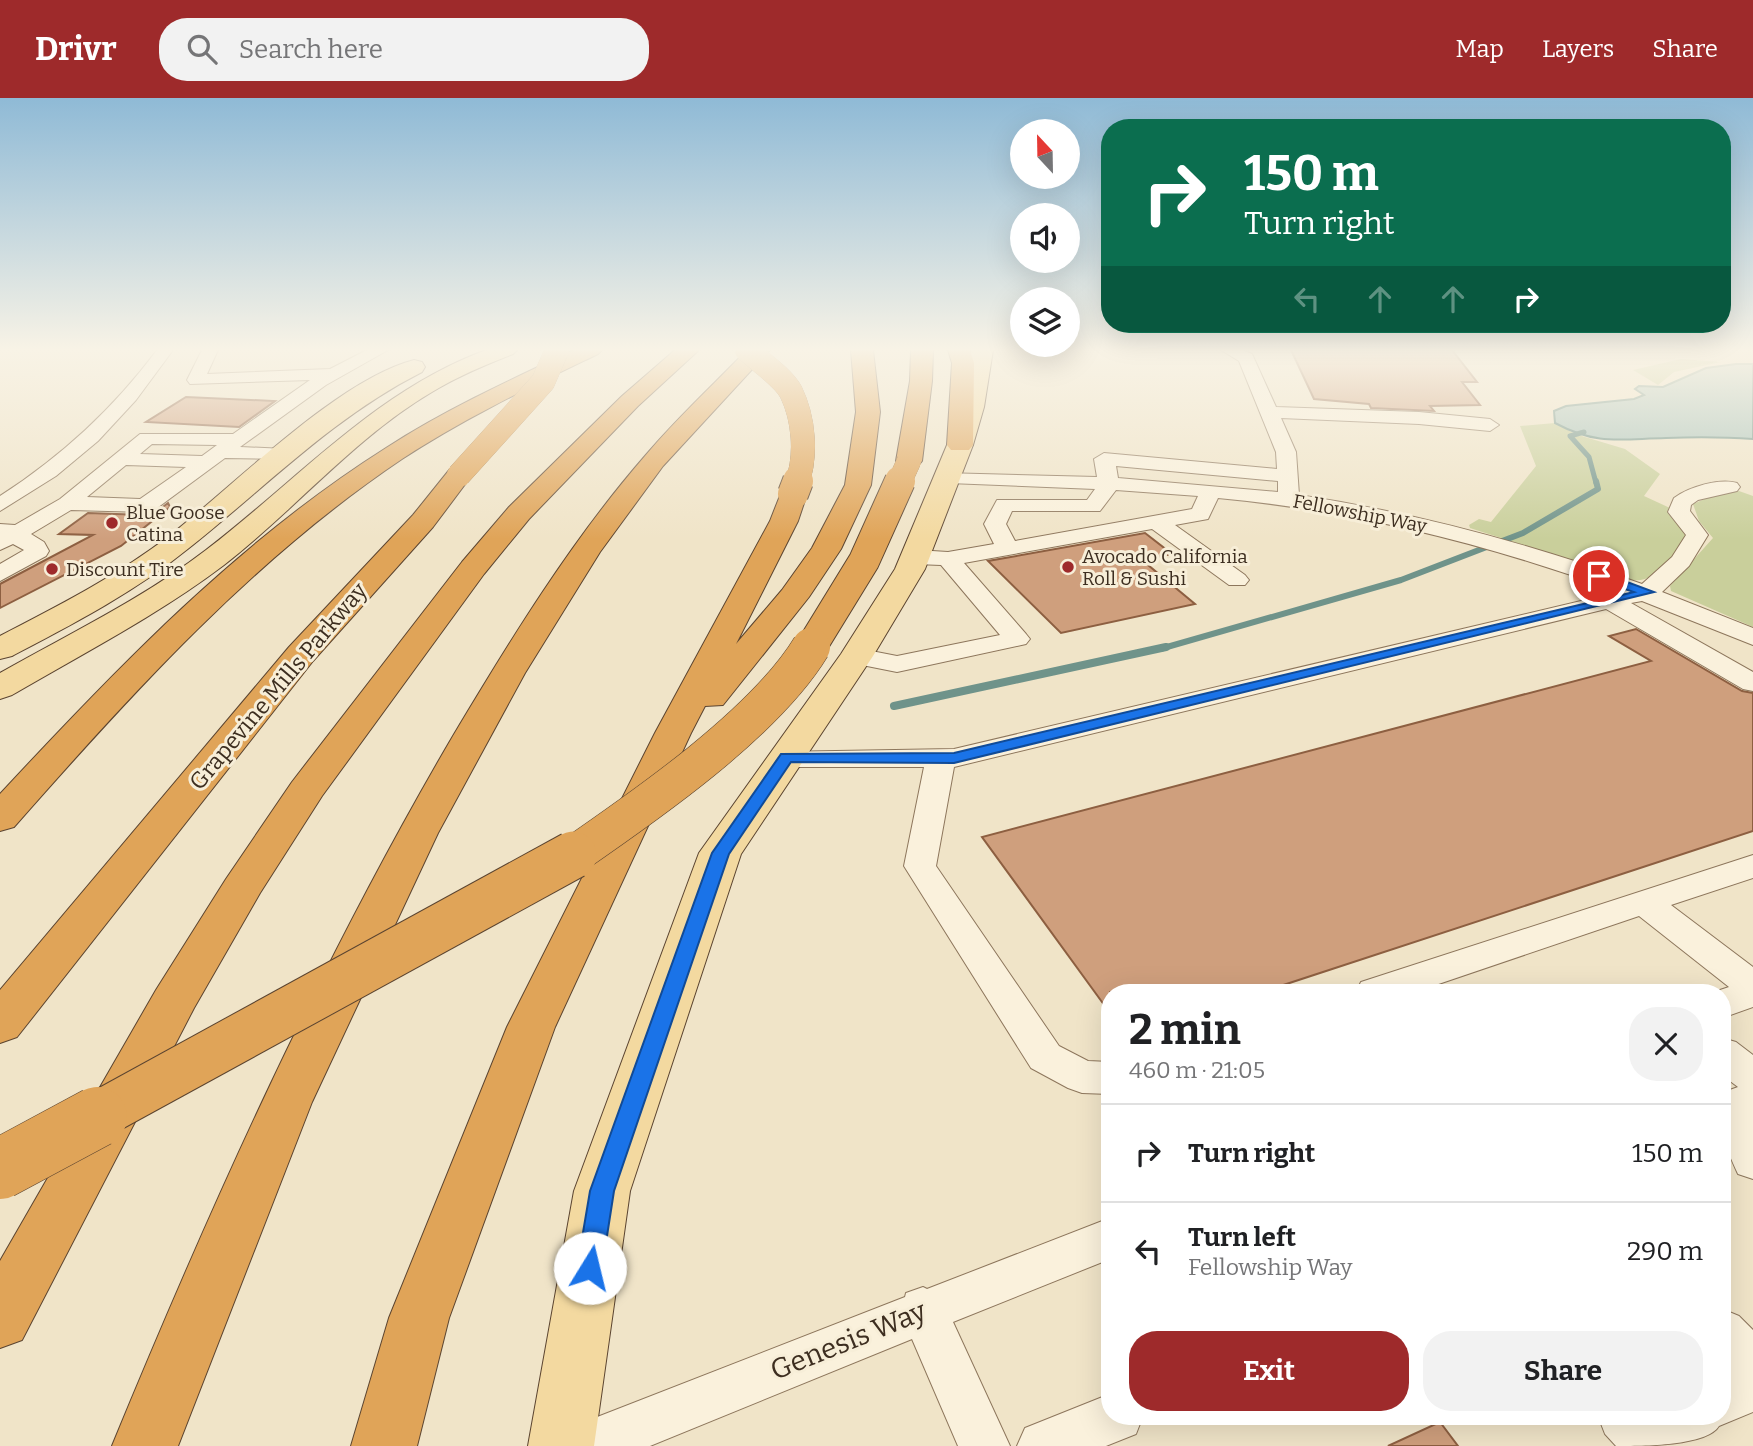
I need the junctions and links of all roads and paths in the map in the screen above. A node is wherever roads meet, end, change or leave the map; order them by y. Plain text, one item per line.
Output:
1 (1269, 412) edge
2 (115, 413) edge
3 (277, 413) edge
4 (337, 413) edge
5 (383, 413) edge
6 (464, 413) edge
7 (514, 413) edge
8 (618, 413) edge
9 (699, 413) edge
10 (797, 413) edge
11 (868, 413) edge
12 (928, 413) edge
13 (951, 413) edge
14 (968, 413) edge
15 (1292, 413) edge
16 (1490, 425) dead end
17 (238, 440) junction
18 (286, 455) junction
19 (214, 457) junction
20 (121, 459) junction
21 (939, 461) junction
22 (1288, 475) junction
23 (1109, 483) junction
24 (1730, 487) dead end
25 (1211, 491) junction
26 (1290, 500) junction
27 (67, 503) junction
28 (0, 505) edge
29 (1461, 511) dead end
30 (1156, 522) junction
31 (1445, 530) junction
32 (7, 535) edge
33 (1008, 549) junction
34 (932, 558) junction
35 (0, 574) edge
36 (1237, 580) dead end
37 (1648, 592) junction
38 (1609, 601) junction
39 (1753, 637) edge
40 (0, 649) edge
41 (856, 656) junction
42 (1753, 683) edge
43 (0, 688) edge
44 (662, 756) junction
45 (787, 758) junction
46 (941, 758) junction
47 (0, 818) edge
48 (1753, 866) edge
49 (1644, 902) junction
50 (1398, 984) edge
51 (1753, 986) edge
52 (1753, 992) edge
53 (1731, 1001) edge
54 (0, 1024) edge
55 (1731, 1060) edge
56 (1753, 1077) edge
57 (1101, 1078) edge
58 (1753, 1098) edge
59 (1753, 1161) edge
60 (0, 1169) edge
61 (1101, 1241) edge
62 (923, 1310) junction
63 (0, 1319) edge
64 (1731, 1341) edge
65 (1753, 1363) edge
66 (1753, 1385) edge
67 (1731, 1397) edge
68 (1101, 1423) edge
69 (1671, 1425) edge
70 (1640, 1435) edge
71 (145, 1446) edge
72 (384, 1446) edge
73 (561, 1446) edge
74 (587, 1446) edge
75 (984, 1446) edge
76 (1043, 1446) edge

1 - 22 street
2 - 28 street
3 - 17 street
4 - 18 main road
5 - 43 main road
6 - 47 highway
7 - 54 highway, Grapevine Mills Parkway, bridge
8 - 63 highway
9 - 71 highway
10 - 44 highway, bridge
11 - 44 highway
12 - 21 highway
13 - 21 highway
14 - 21 main road
15 - 16 street
17 - 19 street
17 - 20 street
18 - 19 street
18 - 40 main road
19 - 20 street
19 - 27 street
20 - 27 street
21 - 23 street, Fellowship Way
21 - 34 main road
21 - 60 highway, bridge
22 - 23 street
22 - 26 street
23 - 25 street, Fellowship Way
23 - 33 street
24 - 37 street
25 - 26 street, Fellowship Way
25 - 30 street
26 - 31 street, Fellowship Way
27 - 32 street
29 - 31 street
30 - 33 street
30 - 36 street
31 - 37 street, Fellowship Way
32 - 35 street
33 - 34 street
34 - 41 main road
34 - 41 street
37 - 38 street
37 - 39 street, Fellowship Way
38 - 42 street
38 - 46 street
41 - 45 main road
44 - 72 highway
45 - 46 street
45 - 73 main road
46 - 57 street
48 - 49 street
49 - 50 street
49 - 51 street
52 - 53 street
55 - 56 street
58 - 59 street
61 - 62 street, Genesis Way
62 - 74 street, Genesis Way
62 - 75 street
64 - 65 street
66 - 67 street
68 - 76 street
69 - 70 street

